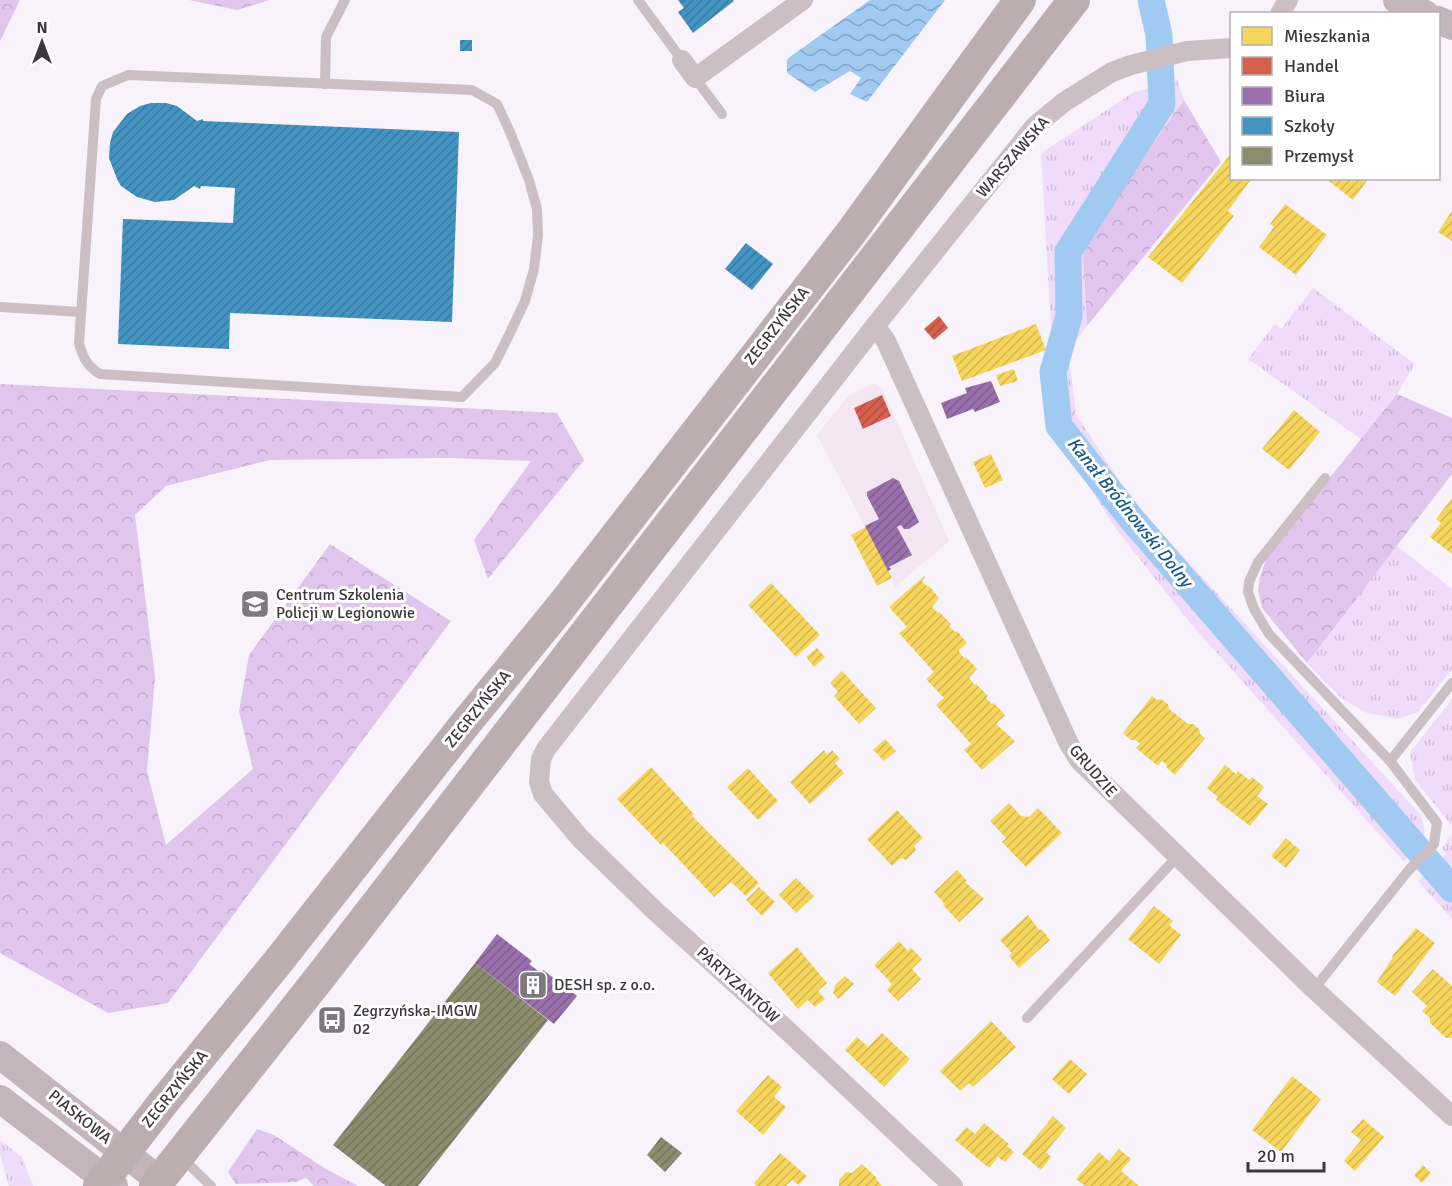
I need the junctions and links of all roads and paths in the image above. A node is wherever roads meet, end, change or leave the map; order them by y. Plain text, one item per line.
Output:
1 (345, 0) edge
2 (638, 0) edge
3 (802, 0) edge
4 (1020, 0) edge
5 (1074, 0) edge
6 (1397, 0) edge
7 (1421, 12) edge
8 (1230, 48) edge
9 (682, 60) joint
10 (695, 78) junction
11 (325, 84) junction
12 (722, 114) dead end
13 (0, 307) edge
14 (81, 312) junction
15 (875, 326) junction
16 (1325, 478) dead end
17 (1452, 683) edge
18 (1390, 761) junction
19 (1176, 857) junction
20 (1314, 989) junction
21 (1027, 1018) dead end
22 (0, 1054) edge
23 (0, 1099) edge
24 (1452, 1116) edge
25 (124, 1154) junction
26 (179, 1155) junction
27 (157, 1183) edge
28 (106, 1184) edge
29 (211, 1186) edge
30 (953, 1186) edge

1 - 11 lane
2 - 9 lane
3 - 10 street
4 - 25 main road, ZEGRZYŃSKA
5 - 26 main road
6 - 7 street
8 - 15 street, WARSZAWSKA
9 - 10 street
10 - 12 lane
11 - 14 lane
11 - 14 lane
13 - 14 lane
15 - 19 street, GRUDZIE
15 - 30 street, PARTYZANTÓW
16 - 18 lane
17 - 18 lane
18 - 20 lane
19 - 20 street, GRUDZIE
19 - 21 lane
20 - 24 street, GRUDZIE
22 - 25 street, PIASKOWA
23 - 28 street, PIASKOWA
25 - 27 street, PIASKOWA
25 - 28 main road, ZEGRZYŃSKA
26 - 27 main road
26 - 29 lane

